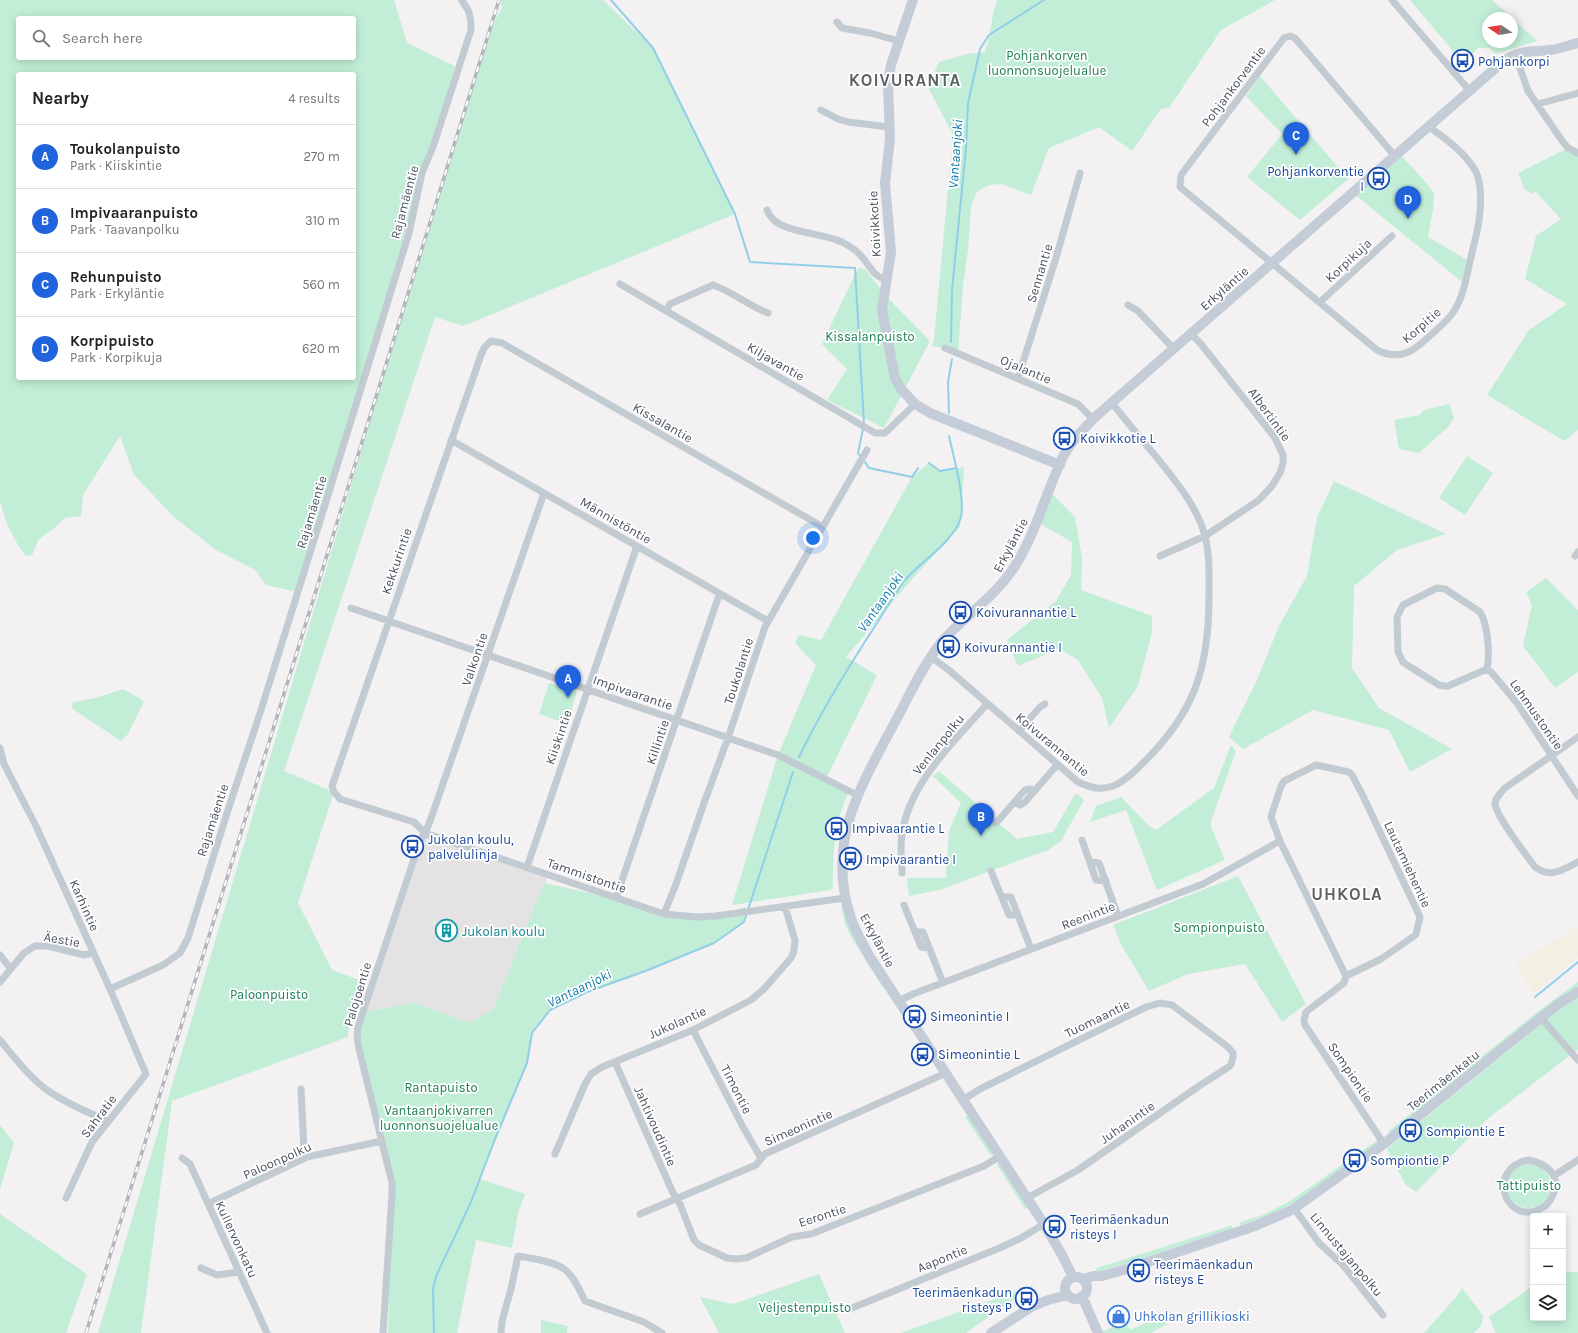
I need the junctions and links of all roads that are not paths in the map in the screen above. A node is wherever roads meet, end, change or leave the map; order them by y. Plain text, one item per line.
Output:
1 (913, 0) edge
2 (1392, 0) edge
3 (462, 1) edge
4 (837, 22) dead end
5 (899, 41) junction
6 (1578, 43) edge
7 (1515, 54) junction
8 (1469, 90) junction
9 (1578, 93) edge
10 (1538, 104) junction
11 (821, 110) dead end
12 (1428, 126) junction
13 (889, 127) junction
14 (1578, 153) edge
15 (1394, 155) junction
16 (1080, 173) dead end
17 (767, 210) dead end
18 (1392, 236) dead end
19 (1271, 263) junction
20 (886, 280) junction
21 (620, 284) dead end
22 (1320, 302) junction
23 (1128, 305) dead end
24 (666, 311) junction
25 (768, 313) dead end
26 (1191, 334) junction
27 (491, 341) joint
28 (945, 348) dead end
29 (1174, 349) junction
30 (1018, 378) junction
31 (1112, 403) junction
32 (915, 404) junction
33 (1093, 419) junction
34 (451, 440) junction
35 (867, 450) dead end
36 (1060, 465) junction
37 (544, 493) junction
38 (823, 527) junction
39 (1205, 536) junction
40 (637, 546) junction
41 (1160, 556) dead end
42 (720, 594) junction
43 (351, 608) dead end
44 (388, 621) junction
45 (768, 621) junction
46 (488, 655) junction
47 (931, 657) junction
48 (1487, 669) junction
49 (587, 688) junction
50 (987, 704) junction
51 (1045, 704) dead end
52 (677, 720) junction
53 (1019, 731) junction
54 (1578, 737) edge
55 (728, 738) junction
56 (0, 748) edge
57 (1551, 755) junction
58 (2, 765) edge
59 (1057, 765) junction
60 (334, 792) joint
61 (858, 795) junction
62 (1578, 796) edge
63 (996, 823) dead end
64 (425, 833) junction
65 (1082, 840) dead end
66 (1280, 841) junction
67 (1578, 862) edge
68 (527, 867) junction
69 (991, 871) dead end
70 (902, 873) dead end
71 (616, 898) junction
72 (845, 898) junction
73 (904, 905) dead end
74 (785, 907) junction
75 (664, 914) junction
76 (1118, 916) junction
77 (1030, 949) junction
78 (93, 953) junction
79 (0, 955) edge
80 (11, 969) junction
81 (1346, 976) junction
82 (0, 982) edge
83 (943, 983) junction
84 (110, 989) junction
85 (1578, 992) edge
86 (899, 1001) junction
87 (1541, 1018) junction
88 (693, 1030) junction
89 (0, 1040) edge
90 (1233, 1057) joint
91 (1578, 1060) edge
92 (615, 1062) junction
93 (946, 1073) junction
94 (146, 1074) joint
95 (301, 1089) dead end
96 (963, 1100) junction
97 (108, 1121) junction
98 (382, 1141) junction
99 (1384, 1144) junction
100 (555, 1154) dead end
101 (1000, 1156) junction
102 (307, 1157) junction
103 (182, 1158) dead end
104 (761, 1158) junction
105 (1578, 1160) edge
106 (1555, 1175) junction
107 (66, 1198) dead end
108 (1027, 1198) junction
109 (676, 1199) junction
110 (208, 1204) junction
111 (1294, 1208) junction
112 (640, 1214) dead end
113 (1044, 1224) junction
114 (201, 1268) dead end
115 (239, 1272) junction
116 (1081, 1285) junction
117 (1066, 1291) junction
118 (847, 1310) dead end
119 (1383, 1315) dead end
120 (267, 1333) edge
121 (383, 1333) edge
122 (501, 1333) edge
123 (662, 1333) edge
124 (991, 1333) edge
125 (1098, 1333) edge

1 - 5 street, Koivikkotie
2 - 8 street
3 - 84 street, Rajamäentie
4 - 5 street
5 - 13 street, Koivikkotie
6 - 7 street, Erkyläntie
7 - 8 street, Erkyläntie
7 - 10 street
8 - 12 street, Erkyläntie
9 - 10 street
10 - 14 street
11 - 13 street
12 - 15 street, Erkyläntie
12 - 22 street, Korpitie
13 - 20 street, Koivikkotie
15 - 19 street, Erkyläntie
15 - 19 street, Pohjankorventie
16 - 30 street, Sennantie
17 - 20 street
18 - 22 street, Korpikuja
19 - 22 street, Korpitie
19 - 26 street, Erkyläntie
20 - 32 street, Koivikkotie
21 - 24 street, Kiljavantie
23 - 29 street
24 - 25 street
24 - 32 street, Kiljavantie
26 - 29 street, Erkyläntie
26 - 39 street, Albertintie
27 - 34 street, Kekkurintie
27 - 38 street, Kissalantie
28 - 30 street, Ojalantie
29 - 31 street, Erkyläntie
30 - 33 street, Ojalantie
31 - 33 street, Erkyläntie
31 - 39 street, Koivurannantie
32 - 36 street, Koivikkotie
33 - 36 street, Erkyläntie
34 - 37 street, Männistöntie
34 - 44 street, Kekkurintie
35 - 38 street, Toukolantie
36 - 47 street, Erkyläntie
37 - 40 street, Männistöntie
37 - 46 street, Valkontie
38 - 45 street, Toukolantie
39 - 41 street
39 - 59 street, Koivurannantie
40 - 42 street, Männistöntie
40 - 49 street, Kiiskintie
42 - 45 street, Männistöntie
42 - 52 street, Killintie
43 - 44 street, Impivaarantie
44 - 46 street, Impivaarantie
44 - 60 street, Kekkurintie
45 - 55 street, Toukolantie
46 - 49 street, Impivaarantie
46 - 64 street, Valkontie
47 - 50 street, Koivurannantie
47 - 61 street, Erkyläntie
48 - 48 street
48 - 57 street, Lehmustontie
49 - 52 street, Impivaarantie
49 - 68 street, Kiiskintie
50 - 53 street, Koivurannantie
50 - 70 street, Venlanpolku
51 - 53 street
52 - 55 street, Impivaarantie
52 - 71 street, Killintie
53 - 59 street, Koivurannantie
54 - 57 street
55 - 61 street, Impivaarantie
55 - 75 street, Toukolantie
56 - 58 street, Karhintie
57 - 62 street, Lehmustontie
57 - 67 street
58 - 78 street, Karhintie
59 - 63 street
60 - 64 street, Tammistontie
61 - 72 street, Erkyläntie
64 - 68 street, Tammistontie
64 - 98 street, Palojoentie
65 - 76 street
66 - 76 street, Reenintie
66 - 81 street
66 - 81 street, Lautamiehentie
68 - 71 street, Tammistontie
69 - 77 street
71 - 75 street, Tammistontie
72 - 74 street, Tammistontie
72 - 86 street, Erkyläntie
73 - 83 street
74 - 75 street, Tammistontie
74 - 88 street, Jukolantie
76 - 77 street, Reenintie
77 - 83 street, Reenintie
78 - 80 street, Äestie
78 - 84 street, Karhintie
79 - 80 street
80 - 82 street, Äestie
81 - 99 street, Sompiontie
83 - 86 street, Reenintie
84 - 94 street, Karhintie
85 - 87 street, Teerimäenkatu
86 - 93 street, Erkyläntie
87 - 91 street
87 - 99 street, Teerimäenkatu
88 - 92 street, Jukolantie
88 - 104 street, Timontie
89 - 97 street
90 - 96 street, Tuomaantie
90 - 108 street, Juhanintie
92 - 100 street, Jukolantie
92 - 109 street, Jahtivoudintie
93 - 96 street, Erkyläntie
93 - 104 street, Simeonintie
94 - 97 street, Sahratie
95 - 102 street
96 - 101 street, Erkyläntie
97 - 107 street, Sahratie
98 - 102 street, Paloonpolku
98 - 121 street, Palojoentie
99 - 111 street, Teerimäenkatu
101 - 108 street, Erkyläntie
101 - 109 street, Eerontie
102 - 110 street, Paloonpolku
103 - 110 street, Kullervonkatu
104 - 109 street, Simeonintie
105 - 106 street
106 - 106 street
108 - 113 street, Erkyläntie
109 - 112 street, Simeonintie
110 - 115 street, Kullervonkatu
111 - 116 street, Teerimäenkatu
111 - 119 street, Linnustajanpolku
113 - 116 street, Erkyläntie
113 - 118 street, Aapontie
114 - 115 street
115 - 120 street, Kullervonkatu
116 - 117 street, Teerimäenkatu
116 - 117 street
116 - 125 street, Erkyläntie
117 - 124 street
122 - 123 street

